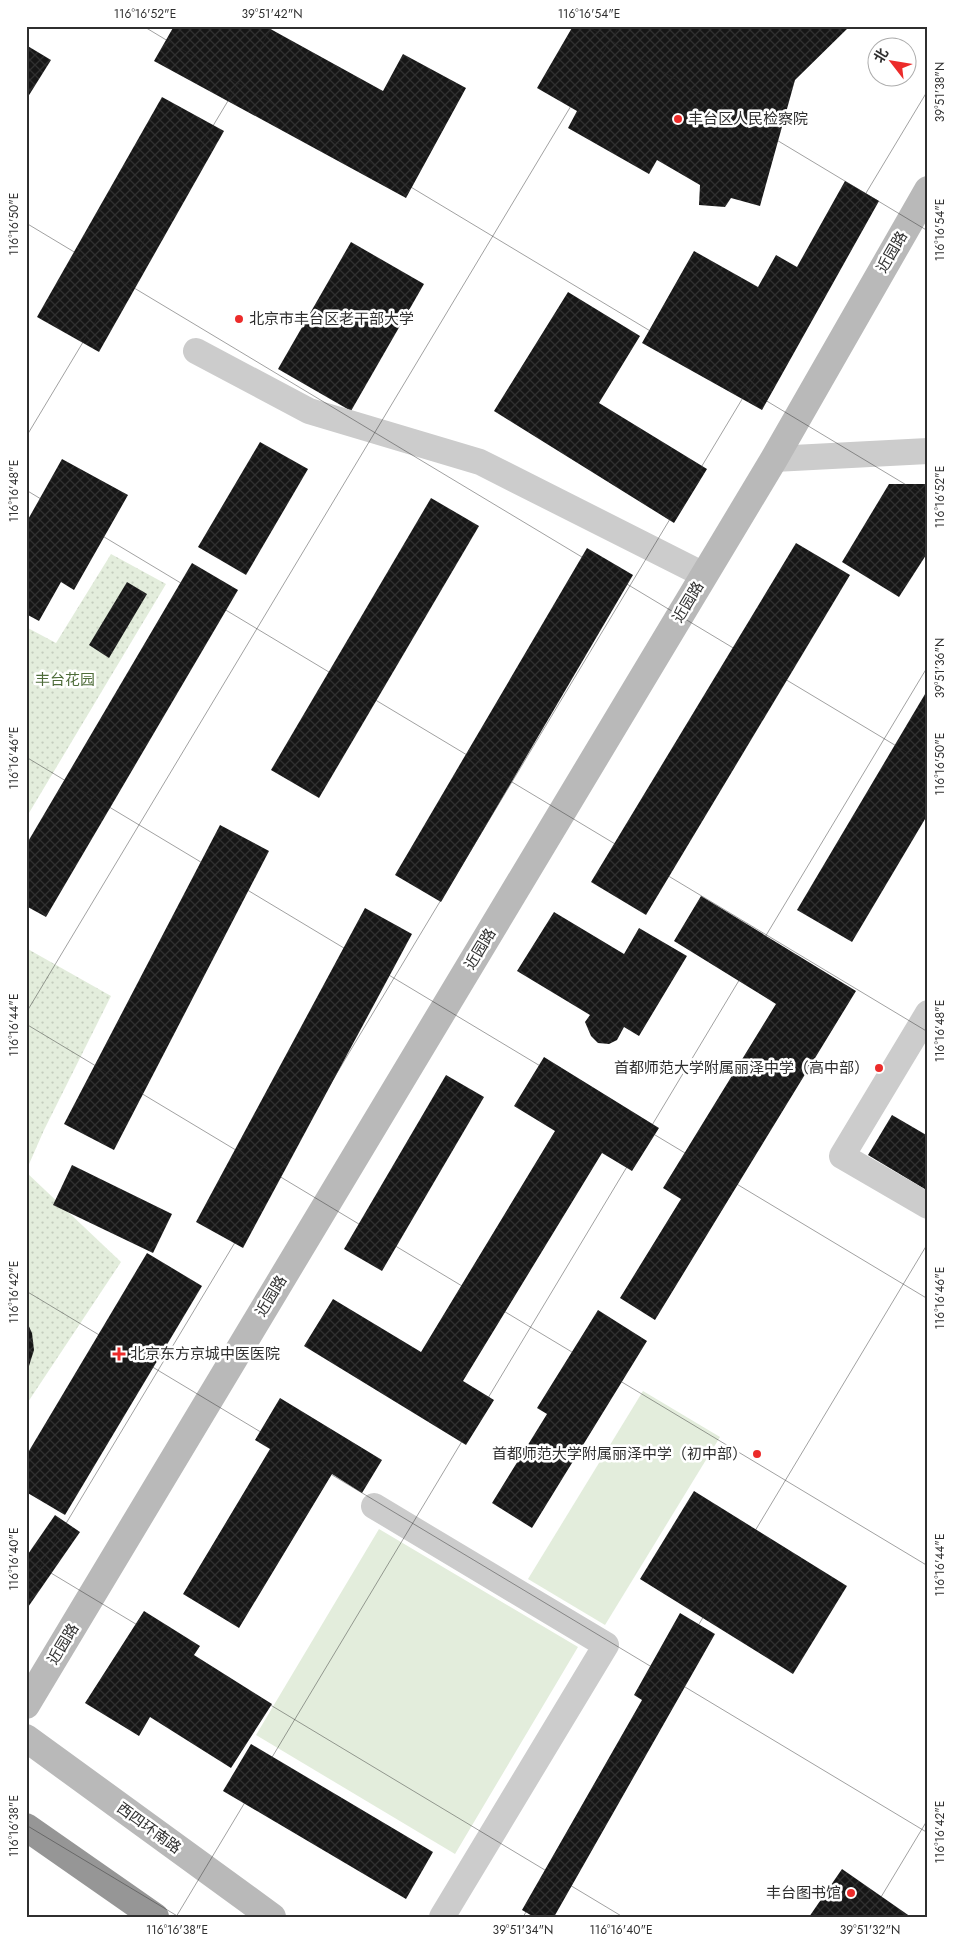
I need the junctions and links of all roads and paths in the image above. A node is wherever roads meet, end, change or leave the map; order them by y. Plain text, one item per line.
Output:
1 (928, 190) edge
2 (196, 351) dead end
3 (928, 452) edge
4 (774, 459) junction
5 (704, 575) junction
6 (928, 1013) edge
7 (928, 1206) edge
8 (374, 1506) dead end
9 (26, 1705) edge
10 (26, 1738) edge
11 (26, 1827) edge
12 (155, 1917) edge
13 (272, 1917) edge
14 (442, 1917) edge

1 - 4 street, 近园路
2 - 5 street
3 - 4 street
4 - 5 street, 近园路
5 - 9 street, 近园路
6 - 7 street
8 - 14 street
10 - 13 street, 西四环南路
11 - 12 highway

